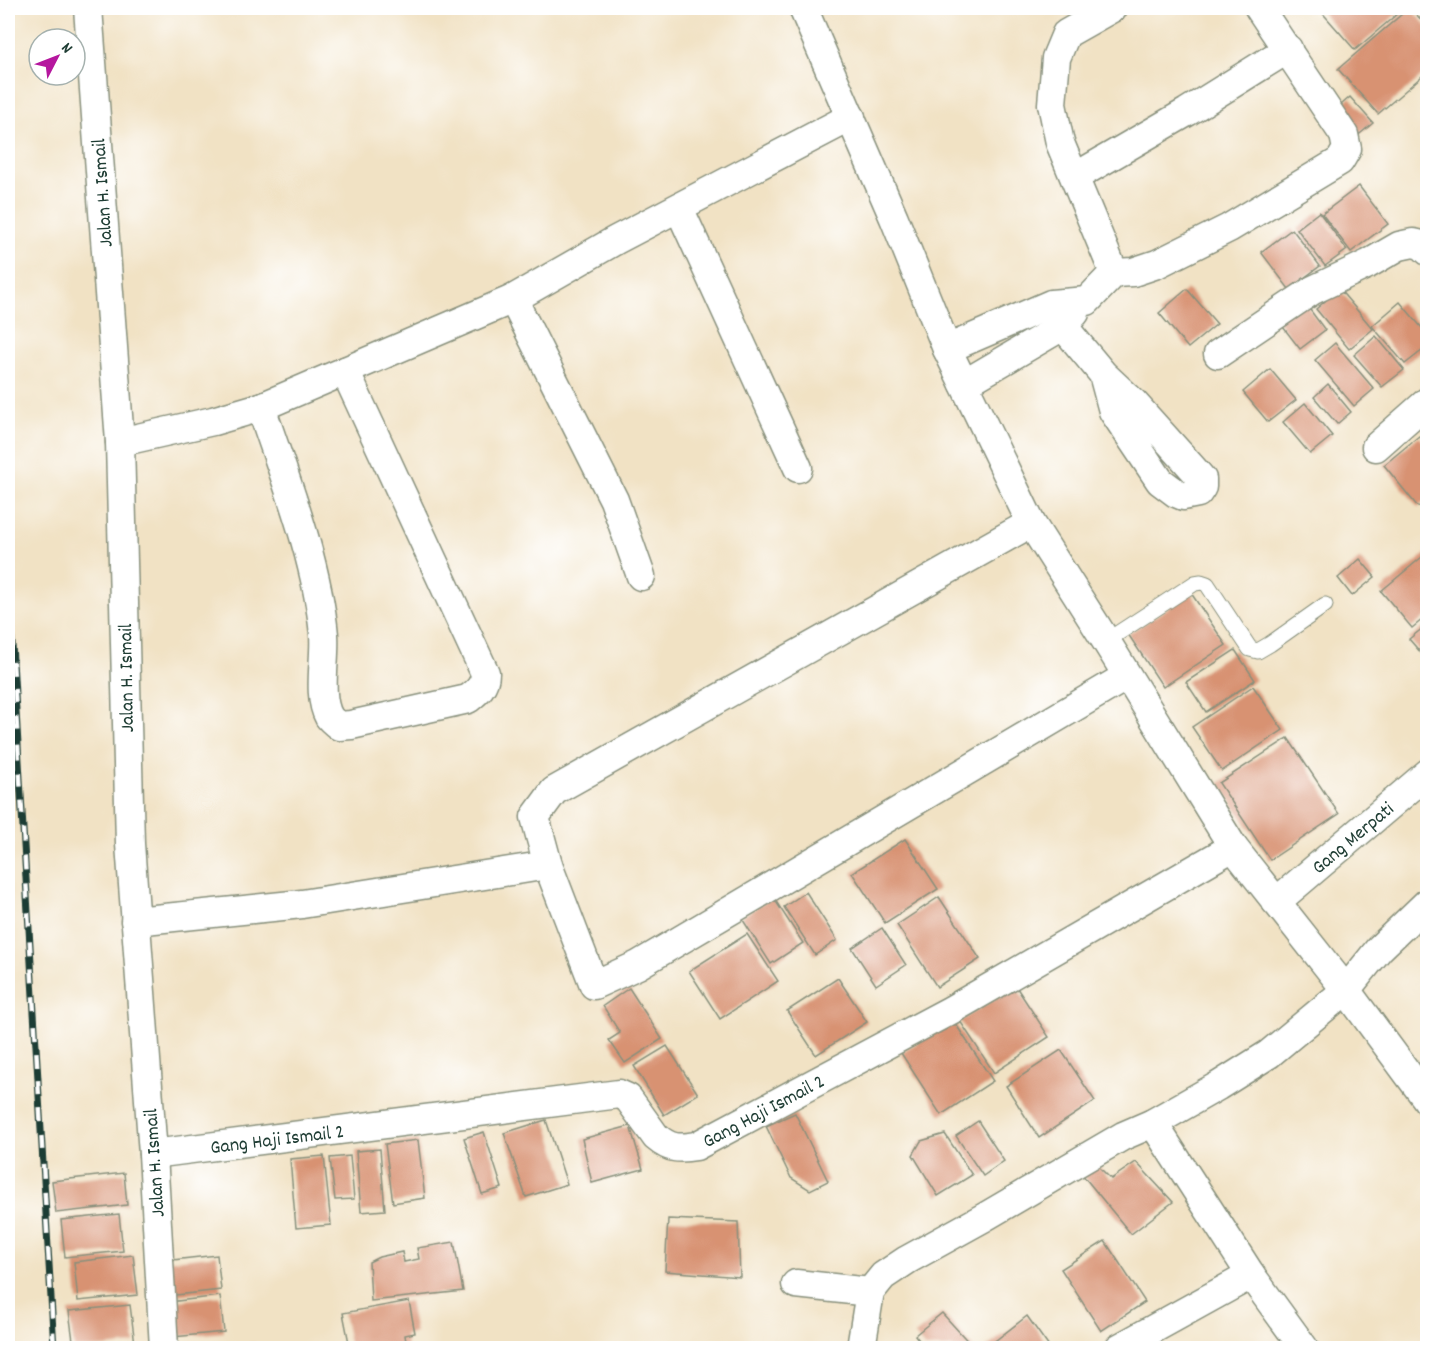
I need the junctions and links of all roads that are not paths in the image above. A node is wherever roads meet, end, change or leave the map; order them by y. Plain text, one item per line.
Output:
1 (88, 8) edge
2 (803, 8) edge
3 (1112, 8) edge
4 (1258, 8) edge
5 (1288, 49) junction
6 (851, 117) junction
7 (1075, 177) junction
8 (679, 208) junction
9 (1428, 251) edge
10 (1114, 273) junction
11 (513, 299) junction
12 (1087, 301) junction
13 (1063, 326) junction
14 (947, 349) junction
15 (1218, 354) dead end
16 (345, 370) junction
17 (1103, 374) dead end
18 (964, 384) junction
19 (1428, 401) edge
20 (261, 406) junction
21 (120, 442) junction
22 (1376, 447) dead end
23 (798, 468) dead end
24 (1031, 523) junction
25 (641, 576) dead end
26 (1325, 605) dead end
27 (1106, 641) junction
28 (1127, 676) junction
29 (1428, 773) edge
30 (1233, 847) junction
31 (548, 865) junction
32 (1276, 902) junction
33 (1428, 902) edge
34 (135, 921) junction
35 (1346, 990) junction
36 (1428, 1101) edge
37 (1153, 1123) junction
38 (153, 1154) junction
39 (1251, 1275) junction
40 (796, 1284) dead end
41 (870, 1292) junction
42 (164, 1348) edge
43 (861, 1348) edge
44 (1119, 1348) edge
45 (1304, 1348) edge

1 - 21 street, Jalan H. Ismail
2 - 6 street
3 - 7 street
4 - 5 street
5 - 7 street
5 - 10 street
6 - 8 street
6 - 14 street
7 - 10 street
8 - 11 street
8 - 23 street
9 - 15 street
10 - 12 street
11 - 16 street
11 - 25 street
12 - 13 street
12 - 14 street
13 - 17 street
13 - 18 street
14 - 18 street
16 - 20 street
16 - 20 street
18 - 24 street
19 - 22 street
20 - 21 street
21 - 34 street, Jalan H. Ismail
24 - 27 street
24 - 31 street
26 - 27 lane
27 - 28 street
28 - 30 street
28 - 31 street
29 - 32 street, Gang Merpati
30 - 32 street
30 - 38 street, Gang Haji Ismail 2
31 - 34 street
32 - 35 street
33 - 35 street
34 - 38 street, Jalan H. Ismail
35 - 36 street
35 - 37 street
37 - 39 street
37 - 41 street
38 - 42 street, Jalan H. Ismail
39 - 44 street
39 - 45 street
40 - 41 street
41 - 43 street

